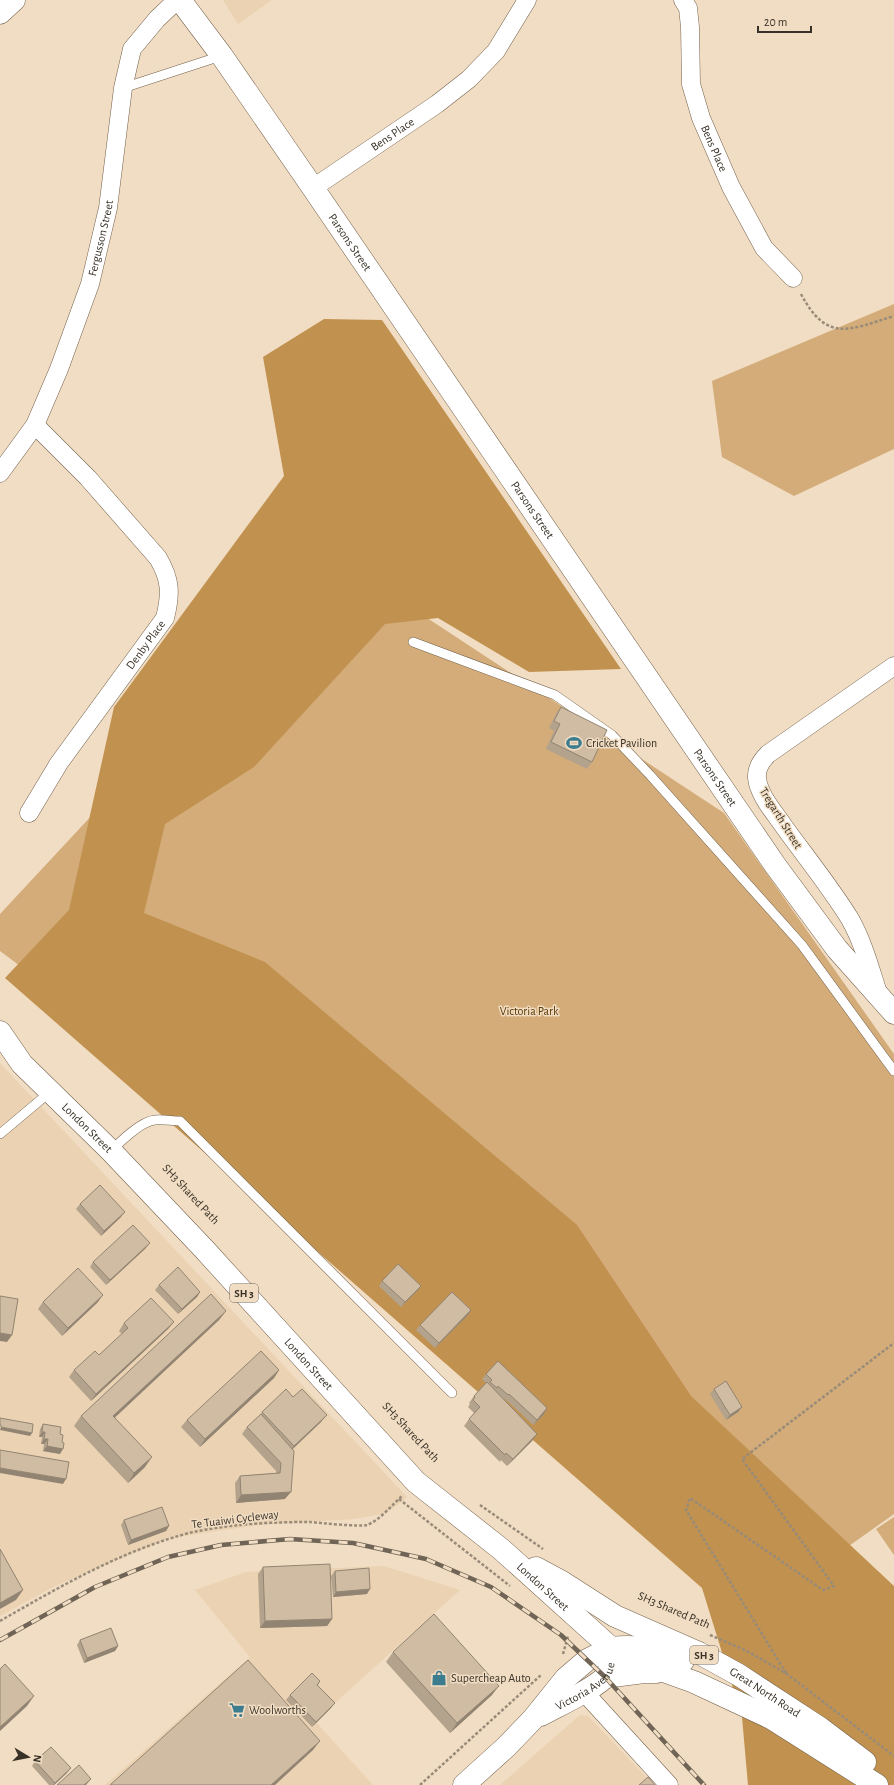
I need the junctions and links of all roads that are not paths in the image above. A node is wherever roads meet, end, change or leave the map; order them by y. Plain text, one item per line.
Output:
1 (14, 0) edge
2 (179, 0) edge
3 (526, 0) edge
4 (683, 0) edge
5 (0, 13) edge
6 (222, 56) junction
7 (123, 88) junction
8 (313, 188) junction
9 (793, 278) road end
10 (35, 425) junction
11 (0, 473) edge
12 (413, 642) dead end
13 (894, 666) edge
14 (30, 813) dead end
15 (878, 994) junction
16 (894, 1013) edge
17 (0, 1032) edge
18 (0, 1051) edge
19 (22, 1064) junction
20 (894, 1071) edge
21 (50, 1092) junction
22 (0, 1121) edge
23 (3, 1131) edge
24 (111, 1151) junction
25 (452, 1393) dead end
26 (501, 1549) junction
27 (611, 1648) junction
28 (667, 1672) junction
29 (605, 1677) junction
30 (584, 1692) junction
31 (771, 1718) junction
32 (533, 1719) junction
33 (464, 1785) edge
34 (669, 1785) edge
35 (877, 1785) edge
36 (892, 1785) edge

1 - 5 main road
2 - 6 main road, Parsons Street
2 - 7 street, Fergusson Street
3 - 8 street, Bens Place
4 - 9 street, Bens Place
6 - 7 lane
6 - 8 main road, Parsons Street
7 - 10 street, Fergusson Street
8 - 15 main road, Parsons Street
10 - 11 street, Fergusson Street
10 - 14 street, Denby Place
12 - 20 lane
13 - 15 street, Tregarth Street
15 - 16 main road, Parsons Street
17 - 19 main road, London Street / SH 3
18 - 19 main road, London Street / SH 3
19 - 21 main road, London Street / SH 3
21 - 23 lane
21 - 24 main road, London Street / SH 3
22 - 23 lane
24 - 25 lane
24 - 26 main road, London Street / SH 3
26 - 27 main road, London Street / SH 3
26 - 36 main road, Great North Road / SH 3
27 - 28 main road, Great North Road / SH 3
27 - 29 main road, Victoria Avenue
27 - 31 main road
27 - 32 main road, Victoria Avenue
28 - 29 main road
28 - 31 main road, Great North Road / SH 3
29 - 30 main road, Victoria Avenue
30 - 32 main road, Victoria Avenue
30 - 34 street
31 - 35 main road, Great North Road / SH 3
32 - 33 main road, Victoria Avenue

